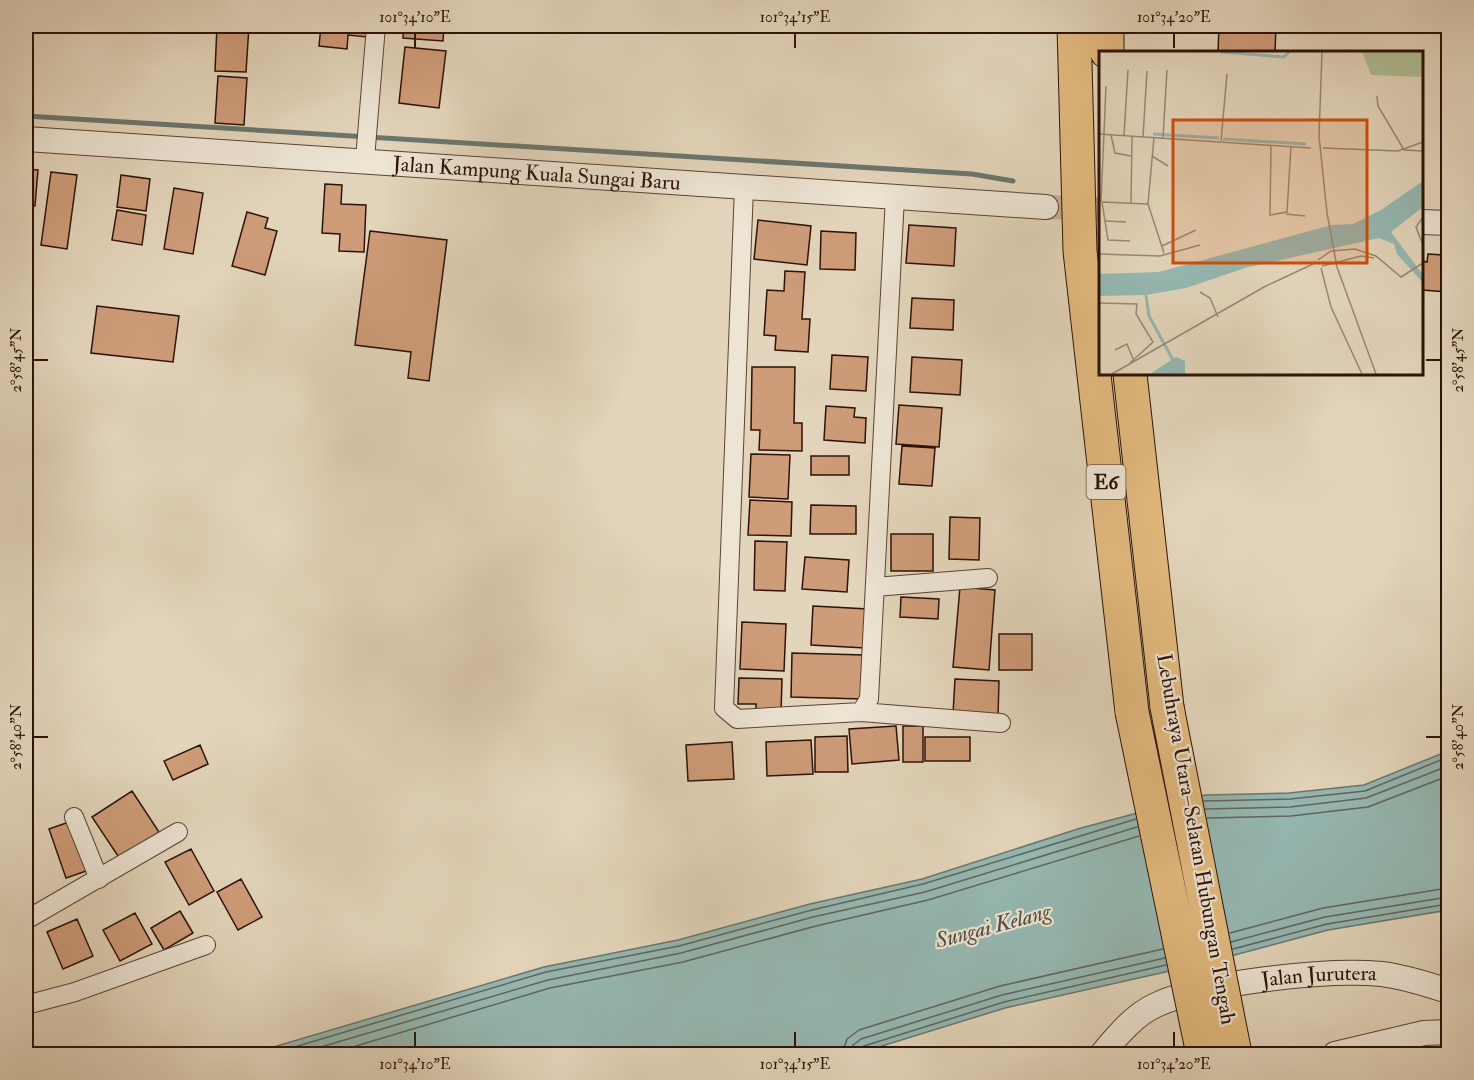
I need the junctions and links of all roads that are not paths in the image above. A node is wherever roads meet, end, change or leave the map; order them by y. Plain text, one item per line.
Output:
1 (376, 26) edge
2 (1074, 26) edge
3 (1107, 26) edge
4 (1107, 51) edge
5 (26, 139) edge
6 (365, 155) junction
7 (744, 187) junction
8 (895, 197) junction
9 (1046, 207) tunnel mouth
10 (1423, 222) edge
11 (1449, 223) edge
12 (1130, 375) edge
13 (988, 578) dead end
14 (875, 587) junction
15 (861, 712) junction
16 (1001, 723) dead end
17 (74, 817) dead end
18 (178, 832) dead end
19 (99, 879) junction
20 (26, 920) edge
21 (206, 945) dead end
22 (1449, 991) edge
23 (26, 1005) edge
24 (1449, 1032) edge
25 (1102, 1054) edge
26 (1203, 1054) edge
27 (1235, 1054) edge
28 (1335, 1054) edge

1 - 6 street
2 - 26 highway, Lebuhraya Utara–Selatan Hubungan Tengah / E6, bridge
3 - 4 highway
5 - 6 street, Jalan Kampung Kuala Sungai Baru
6 - 7 street, Jalan Kampung Kuala Sungai Baru
7 - 8 street, Jalan Kampung Kuala Sungai Baru
7 - 15 street
8 - 9 street, Jalan Kampung Kuala Sungai Baru
8 - 14 street
10 - 11 street
12 - 27 highway, Lebuhraya Utara–Selatan Hubungan Tengah / E6, bridge
13 - 14 street
14 - 15 street
15 - 16 street
17 - 19 street
18 - 19 street
19 - 20 street
21 - 23 street
22 - 25 street, Jalan Jurutera
24 - 28 street

